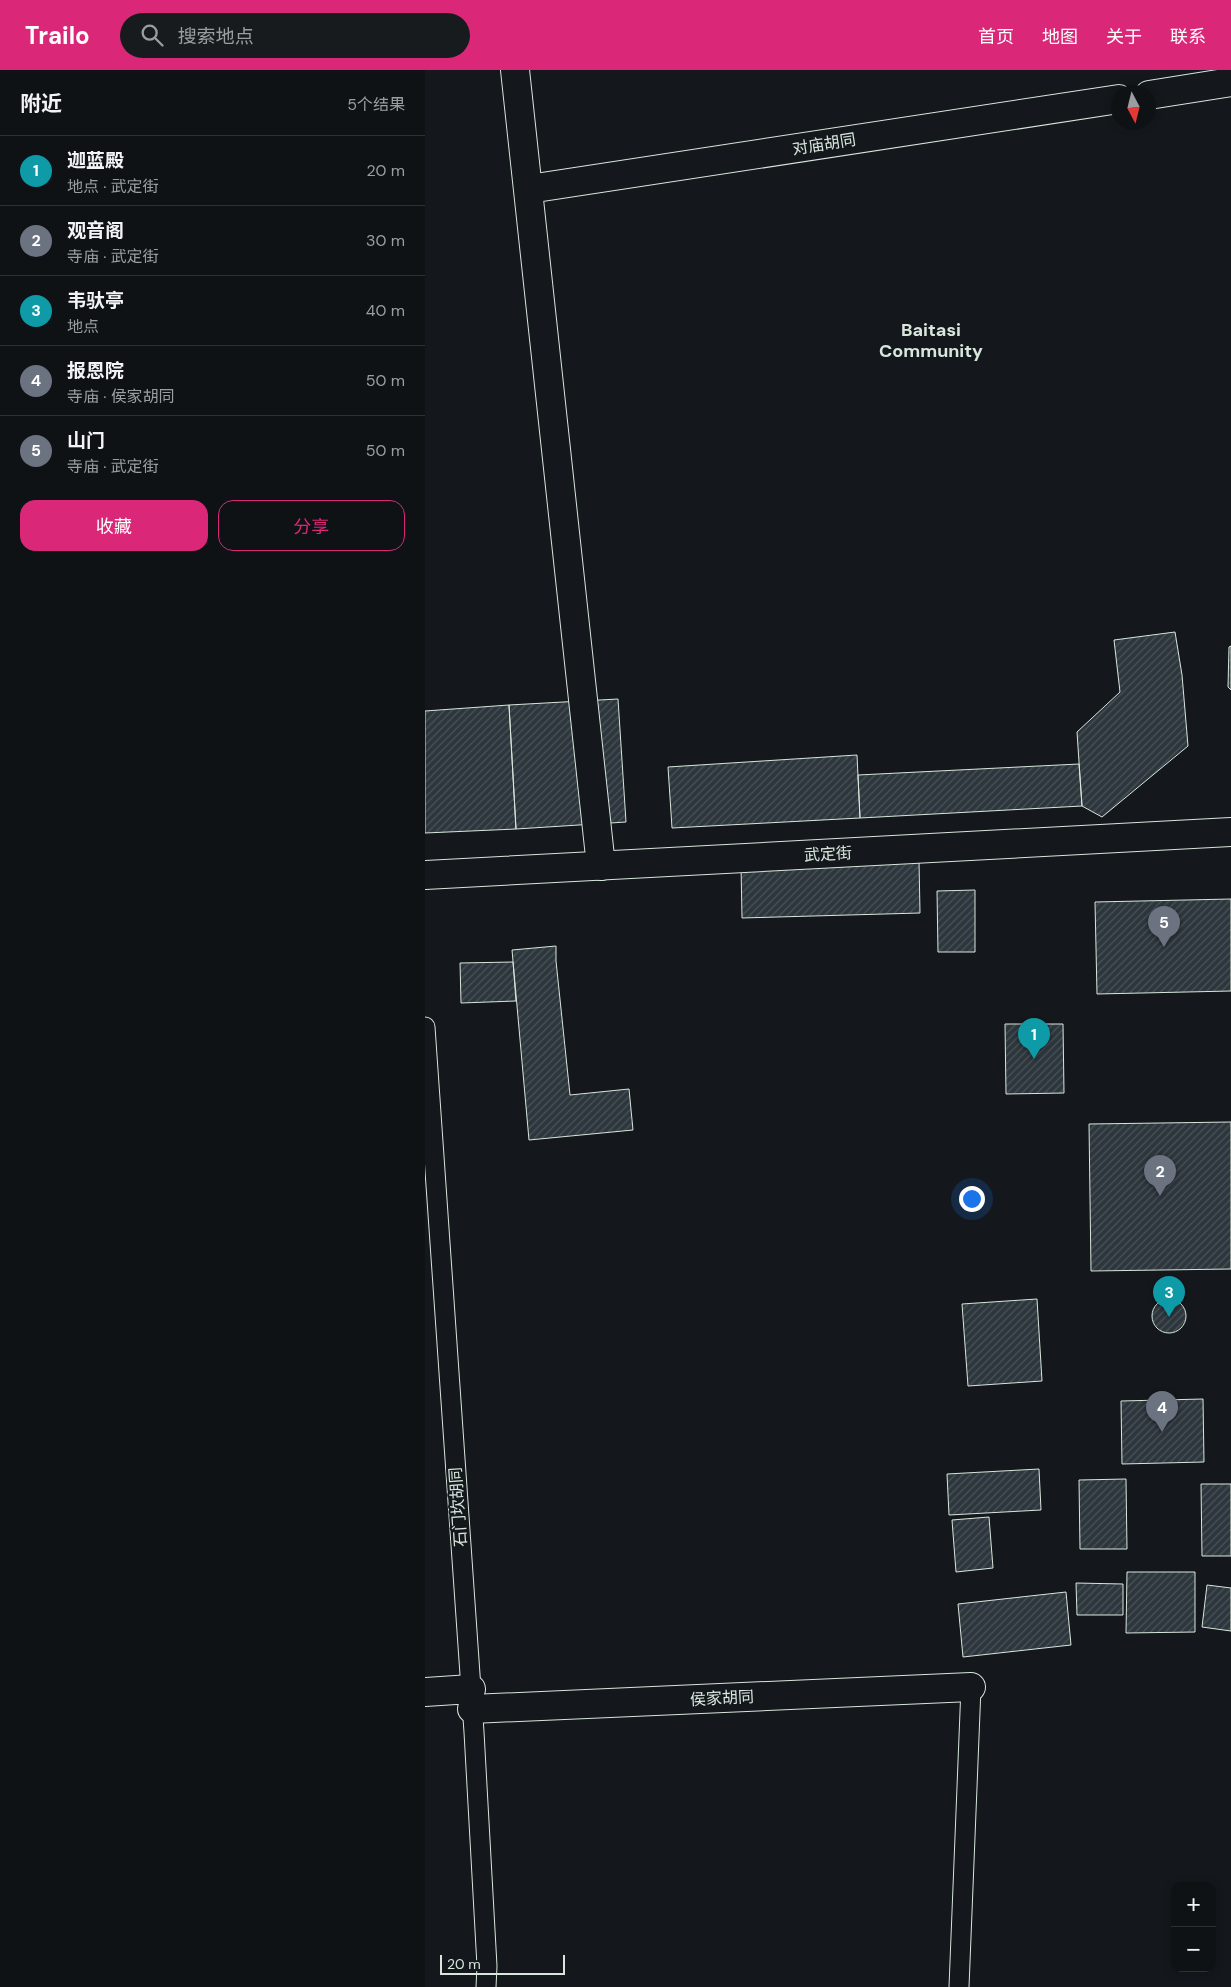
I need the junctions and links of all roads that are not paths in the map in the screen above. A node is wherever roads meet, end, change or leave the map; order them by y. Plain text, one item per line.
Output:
1 (515, 70) edge
2 (1231, 82) edge
3 (1156, 94) edge
4 (1111, 100) edge
5 (529, 189) junction
6 (1231, 832) edge
7 (601, 866) junction
8 (425, 875) edge
9 (425, 1027) edge
10 (971, 1687) joint
11 (425, 1692) edge
12 (472, 1699) junction
13 (486, 1987) edge
14 (959, 1987) edge

1 - 5 street
2 - 3 street
4 - 5 street, 对庙胡同
5 - 7 street
6 - 7 street, 武定街
7 - 8 street, 武定街
9 - 12 lane, 石门坎胡同
10 - 12 street, 侯家胡同
10 - 14 lane
11 - 12 street, 侯家胡同
12 - 13 lane, 石门坎胡同

